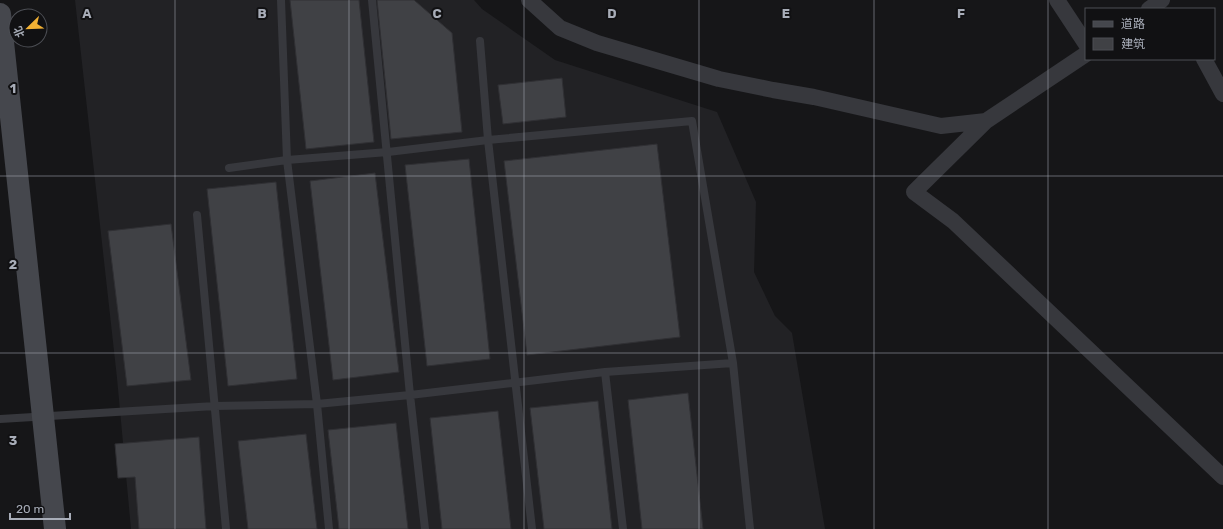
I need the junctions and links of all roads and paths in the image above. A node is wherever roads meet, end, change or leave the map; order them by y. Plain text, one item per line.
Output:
1 (281, 0) edge
2 (372, 0) edge
3 (529, 0) edge
4 (1057, 0) edge
5 (0, 14) edge
6 (480, 41) dead end
7 (1085, 42) edge
8 (1085, 55) edge
9 (1205, 60) edge
10 (1223, 94) edge
11 (986, 121) junction
12 (488, 140) junction
13 (388, 152) junction
14 (287, 160) junction
15 (229, 168) dead end
16 (197, 215) dead end
17 (733, 363) junction
18 (605, 372) junction
19 (516, 382) junction
20 (410, 396) junction
21 (318, 404) junction
22 (215, 406) junction
23 (43, 416) junction
24 (0, 419) edge
25 (1223, 477) edge
26 (55, 529) edge
27 (226, 529) edge
28 (329, 529) edge
29 (426, 529) edge
30 (532, 529) edge
31 (623, 529) edge
32 (750, 529) edge

1 - 14 lane
2 - 13 lane
3 - 11 street
4 - 7 street
5 - 23 main road
6 - 12 lane
8 - 11 street
9 - 10 street
11 - 25 street
12 - 13 lane
12 - 17 lane
12 - 19 lane
13 - 14 lane
13 - 20 lane
14 - 15 lane
14 - 21 lane
16 - 22 lane
17 - 18 lane
17 - 32 lane
18 - 19 lane
18 - 31 lane
19 - 20 lane
19 - 30 lane
20 - 21 lane
20 - 29 lane
21 - 22 lane
21 - 28 lane
22 - 23 lane
22 - 27 lane
23 - 24 lane
23 - 26 main road

